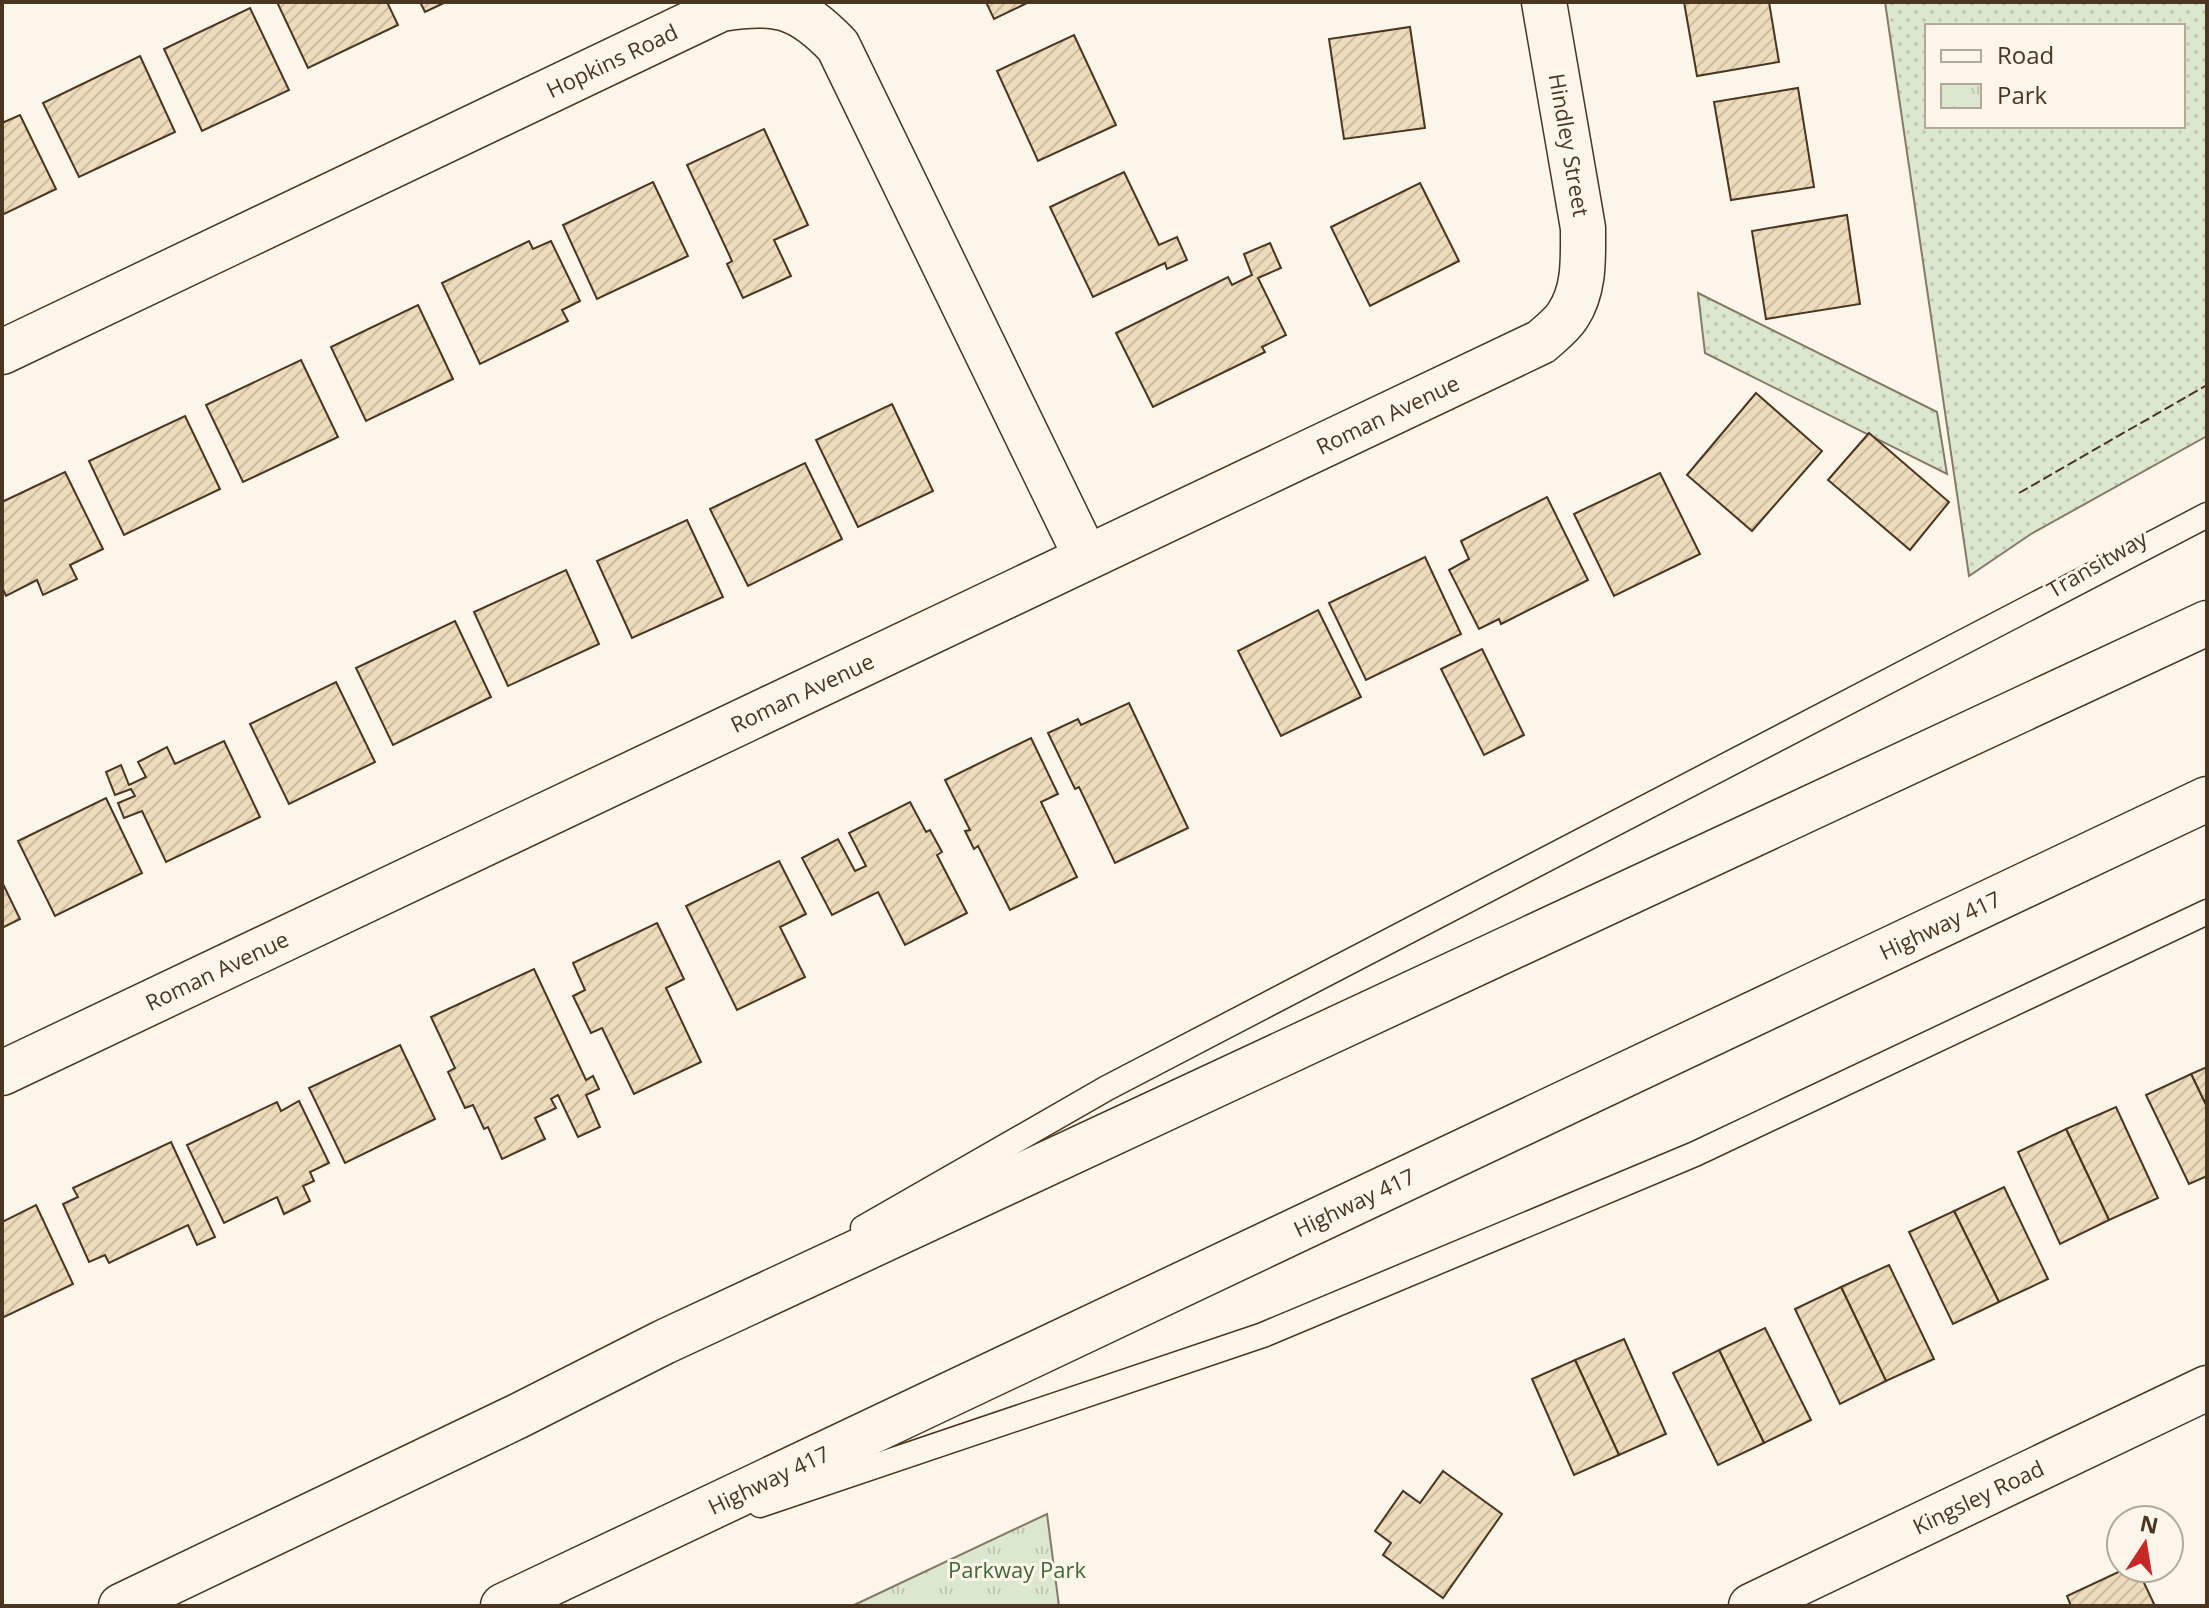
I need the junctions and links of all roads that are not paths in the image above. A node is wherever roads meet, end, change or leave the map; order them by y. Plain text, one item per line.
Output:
1 (1544, 2) edge
2 (1580, 289) joint
3 (2, 352) edge
4 (2207, 501) edge
5 (2207, 515) edge
6 (1086, 557) junction
7 (2207, 623) edge
8 (1986, 628) junction
9 (2207, 799) edge
10 (2207, 912) edge
11 (2, 1073) edge
12 (664, 1342) junction
13 (2203, 1400) edge
14 (603, 1558) junction
15 (121, 1606) edge
16 (503, 1606) edge
17 (1751, 1606) edge

1 - 2 main road, Hindley Street
2 - 6 main road, Roman Avenue
3 - 6 main road, Hopkins Road
4 - 8 lane, Transitway
5 - 8 lane
6 - 11 main road, Roman Avenue
7 - 12 main road
8 - 12 lane
9 - 14 main road, Highway 417
10 - 14 lane
12 - 15 main road
13 - 17 main road, Kingsley Road
14 - 16 main road, Highway 417

